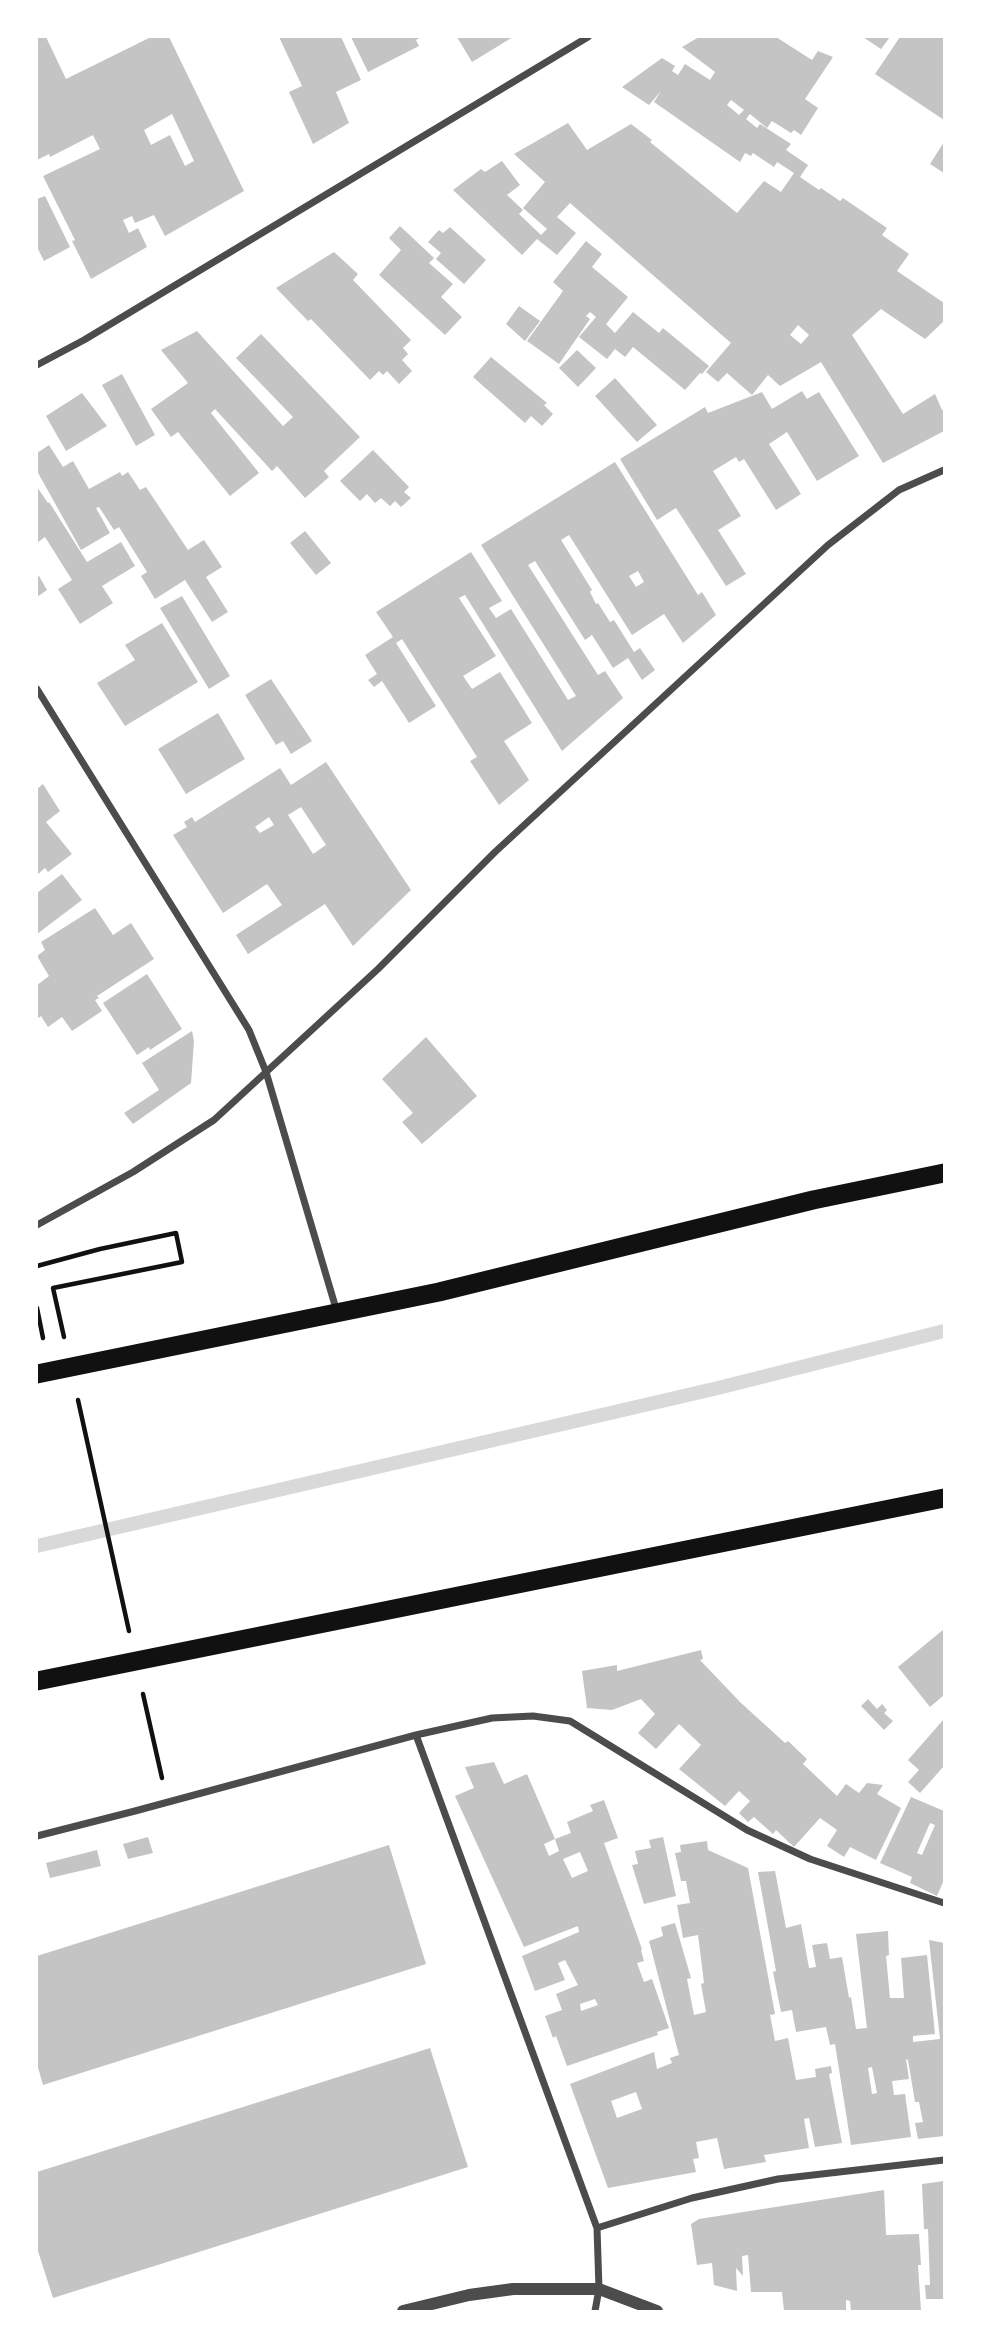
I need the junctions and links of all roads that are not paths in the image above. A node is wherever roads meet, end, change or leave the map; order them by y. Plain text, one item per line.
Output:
1 (588, 37) edge
2 (37, 365) edge
3 (944, 470) edge
4 (37, 689) edge
5 (266, 1072) junction
6 (944, 1173) edge
7 (37, 1225) edge
8 (338, 1312) junction
9 (37, 1374) edge
10 (944, 1498) edge
11 (37, 1681) edge
12 (416, 1735) junction
13 (37, 1836) edge
14 (944, 1903) edge
15 (944, 2160) edge
16 (597, 2228) junction
17 (598, 2289) junction
18 (403, 2311) edge
19 (595, 2311) edge
20 (657, 2311) edge

1 - 2 street
3 - 5 street
4 - 5 street
5 - 7 street
5 - 8 street
6 - 8 highway
8 - 9 highway
10 - 11 highway
12 - 13 street
12 - 14 street
12 - 16 street
15 - 16 street
16 - 17 street
17 - 18 street
17 - 19 street
17 - 20 street

